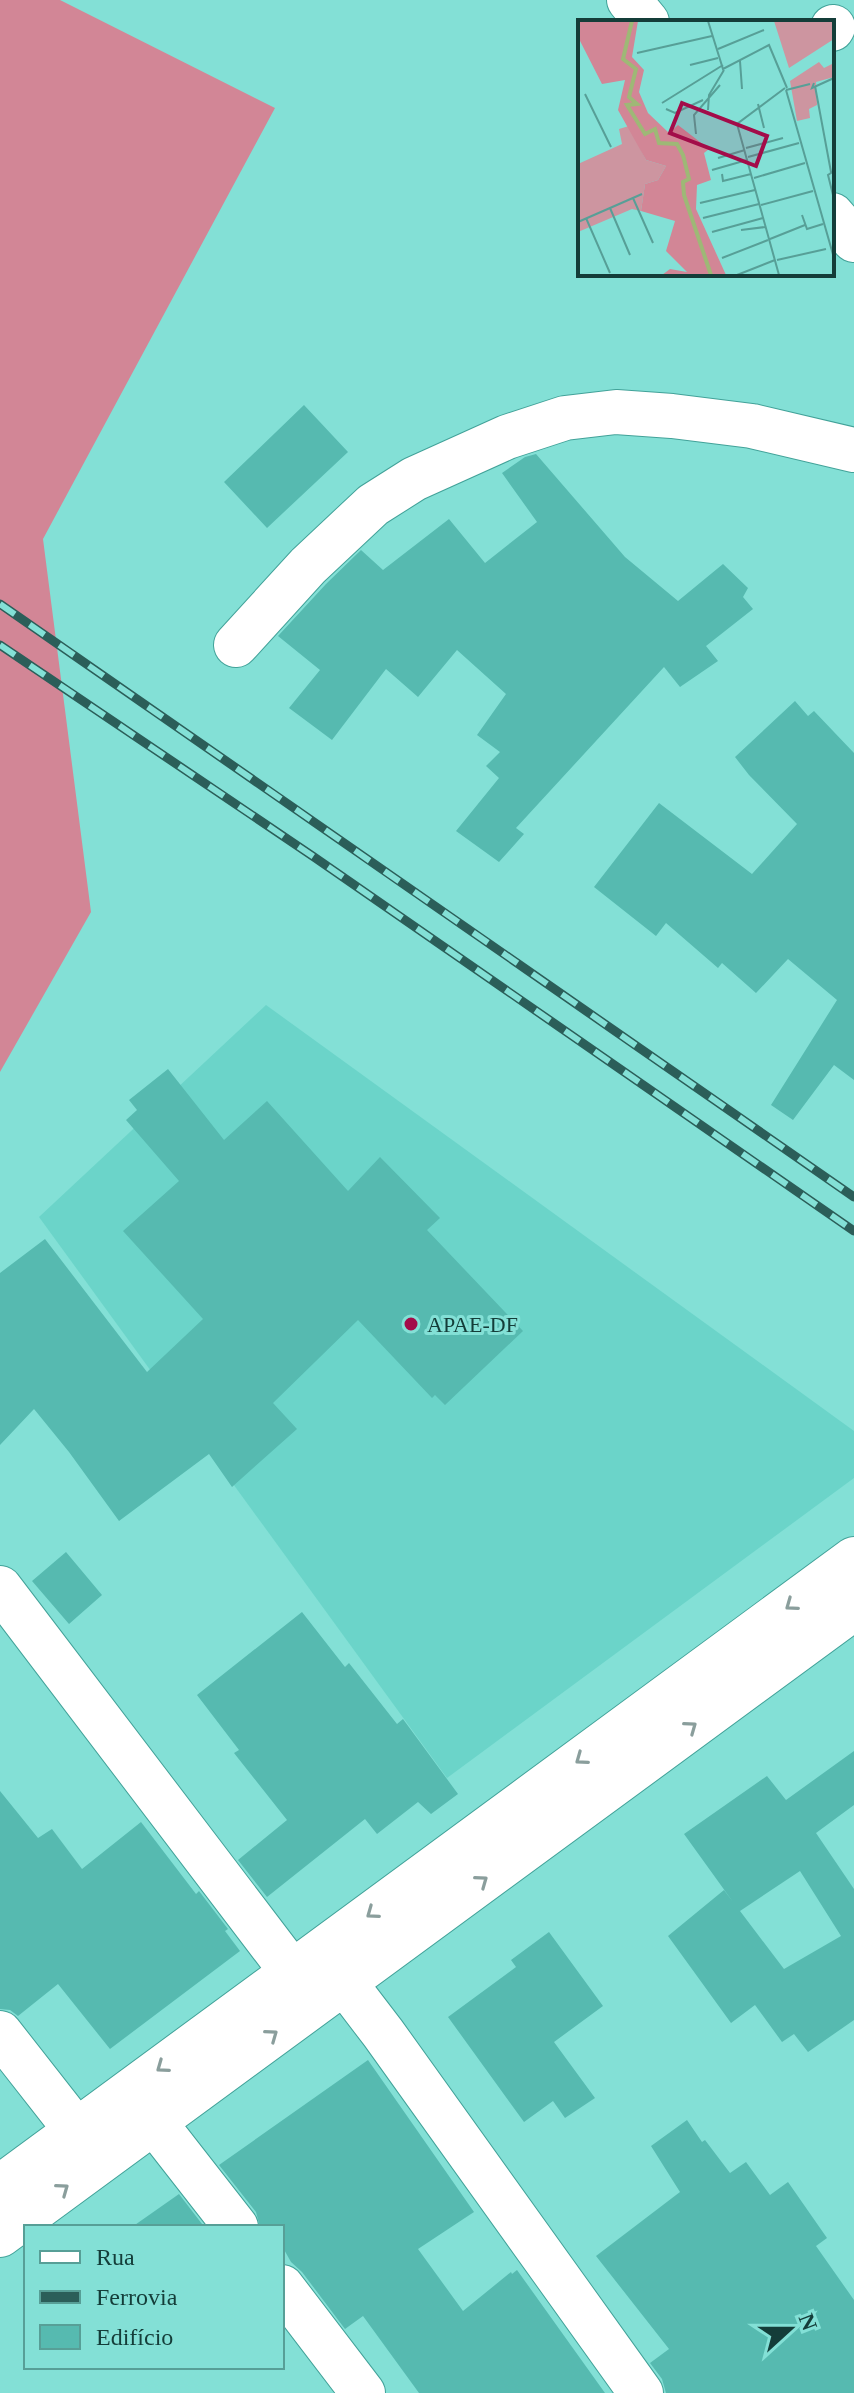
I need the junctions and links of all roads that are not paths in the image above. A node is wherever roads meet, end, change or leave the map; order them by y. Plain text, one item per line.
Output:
1 (629, 0) edge
2 (645, 20) edge
3 (834, 217) edge
4 (854, 240) edge
5 (854, 450) edge
6 (236, 645) dead end
7 (854, 1559) edge
8 (0, 1588) edge
9 (854, 1608) edge
10 (292, 1972) junction
11 (344, 1982) junction
12 (0, 2033) edge
13 (154, 2122) junction
14 (76, 2130) junction
15 (0, 2187) edge
16 (234, 2225) edge
17 (0, 2235) edge
18 (284, 2290) edge
19 (363, 2393) edge
20 (641, 2393) edge

1 - 2 street
3 - 4 street
5 - 6 street
7 -> 10 street
8 - 10 street
11 -> 9 street
10 -> 14 street
13 -> 11 street
11 - 20 street
12 - 14 street
13 - 16 street
17 -> 13 street
14 - 15 street
18 - 19 street

